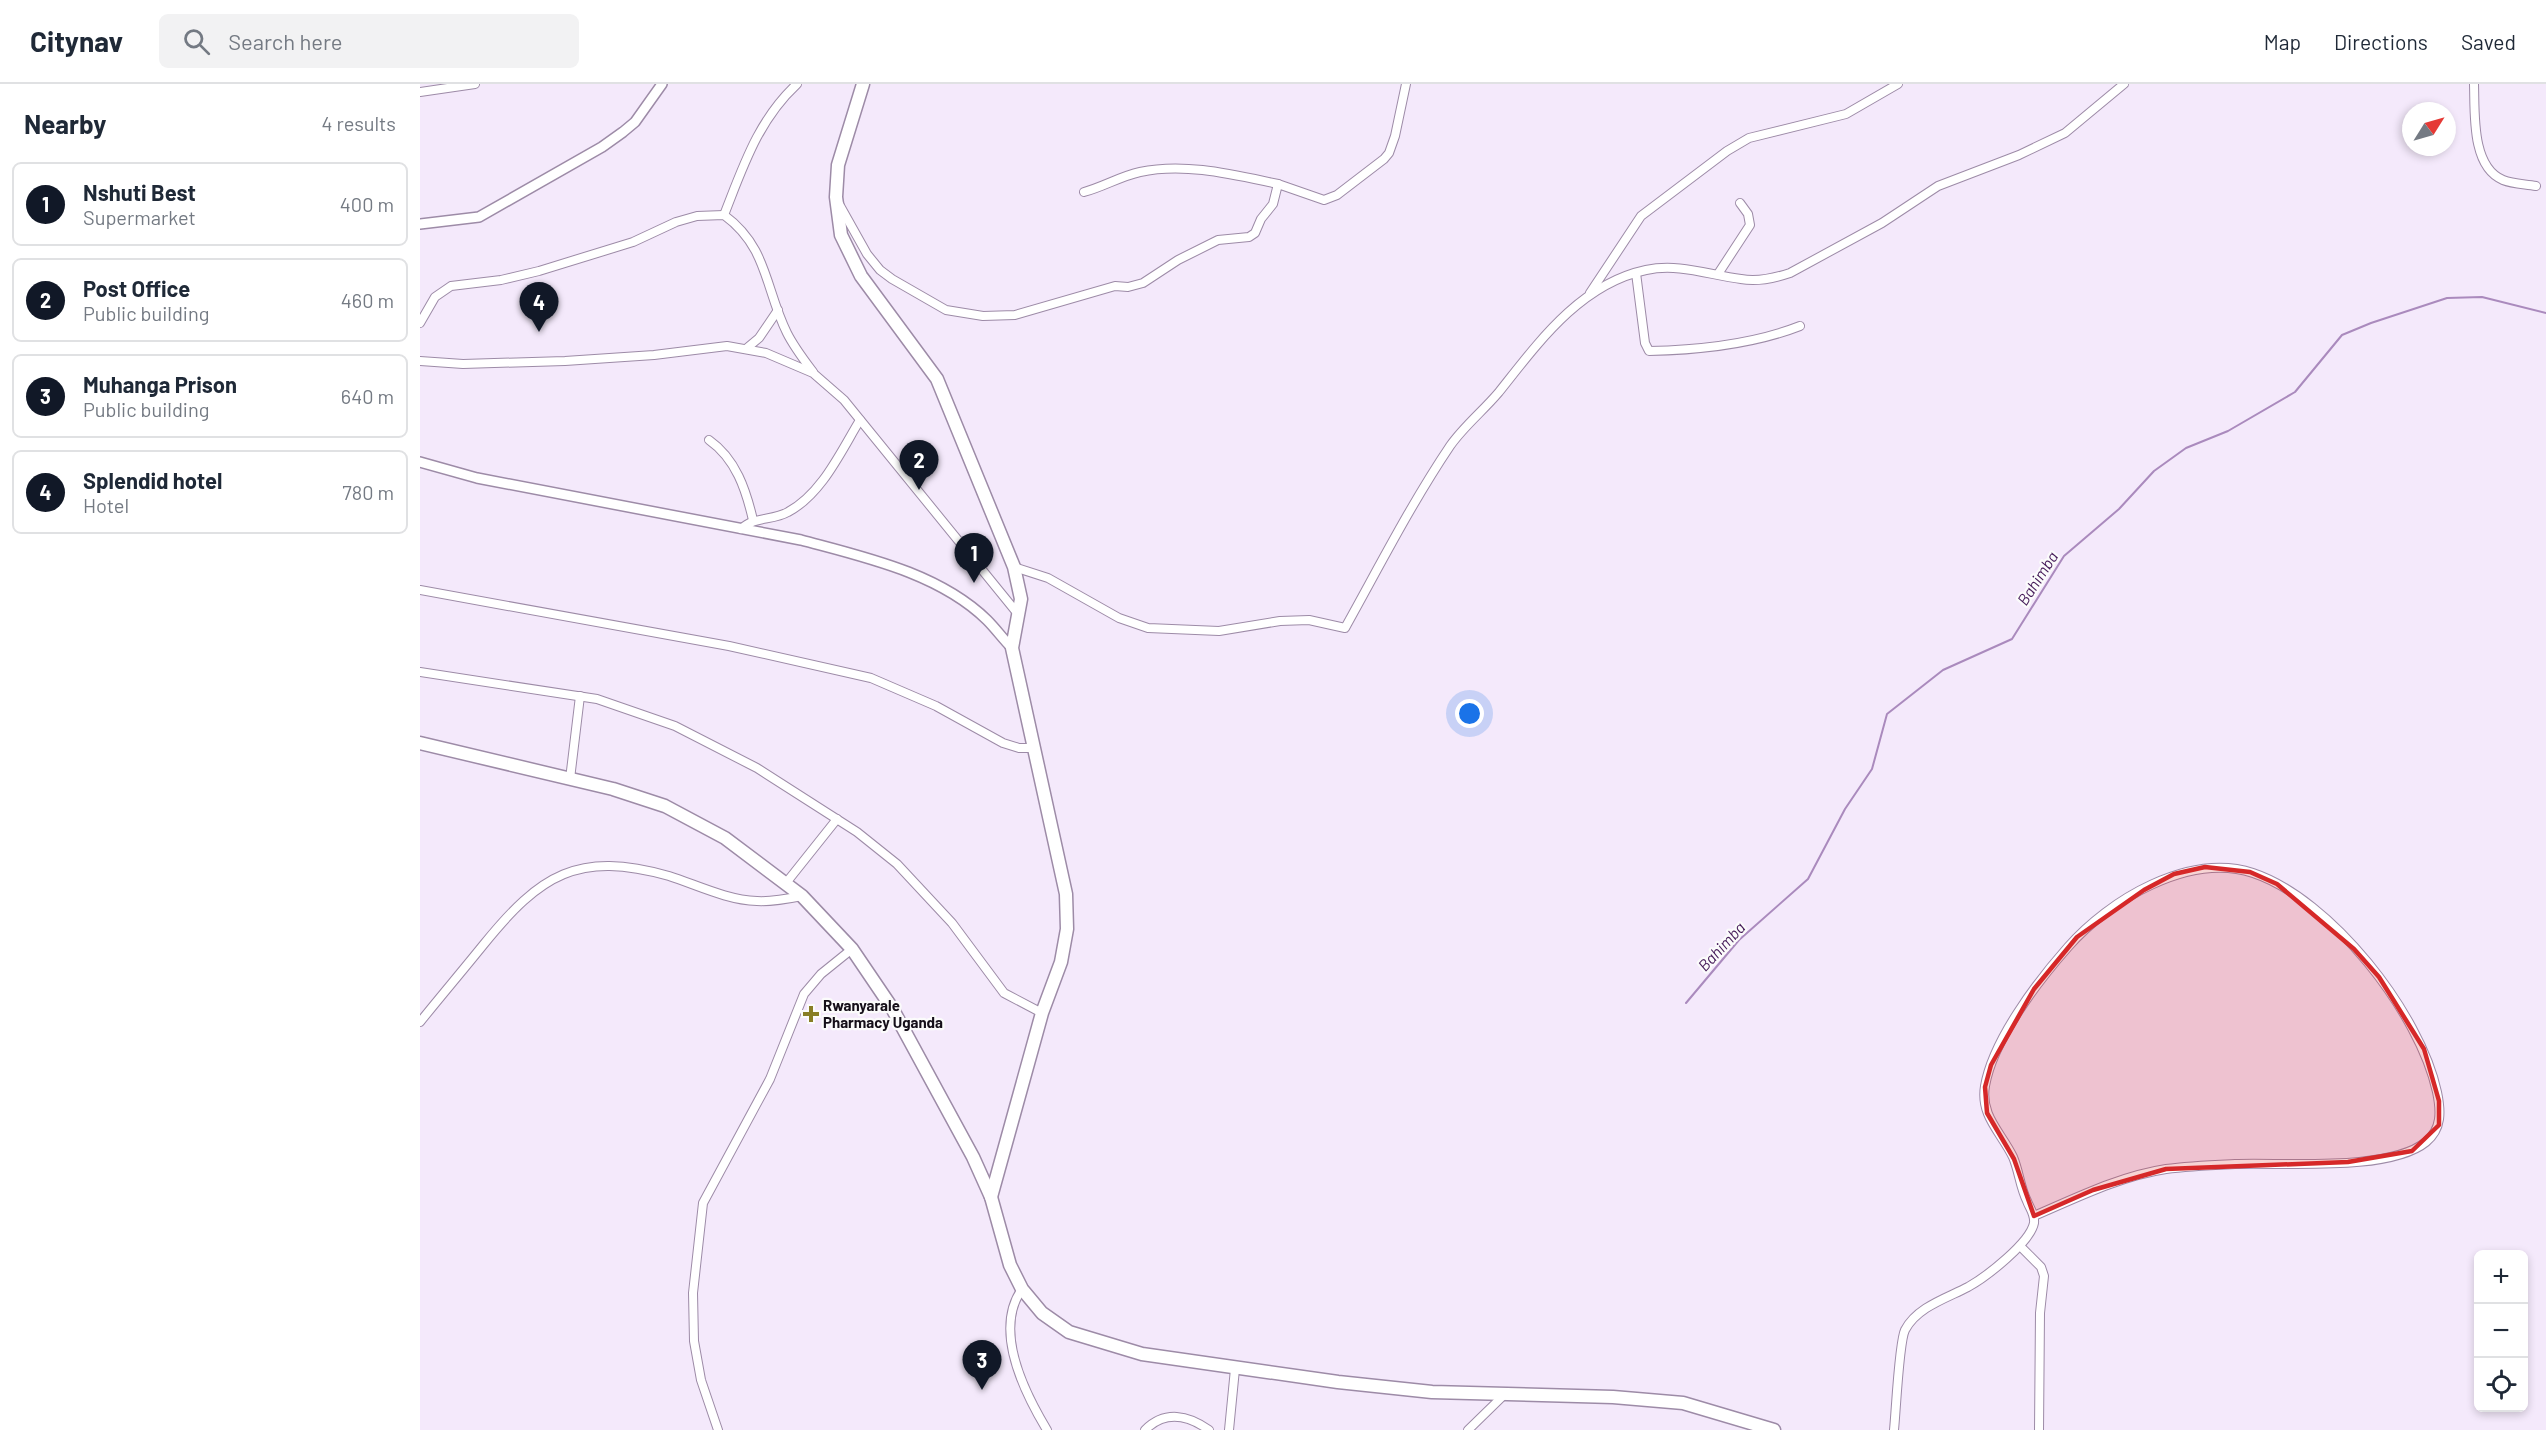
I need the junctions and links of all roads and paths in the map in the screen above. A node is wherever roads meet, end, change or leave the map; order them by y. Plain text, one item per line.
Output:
1 (475, 84) edge
2 (662, 84) edge
3 (797, 84) edge
4 (863, 84) edge
5 (1406, 84) edge
6 (1898, 84) edge
7 (2124, 84) edge
8 (2474, 84) edge
9 (420, 92) edge
10 (1278, 184) junction
11 (2536, 186) dead end
12 (1084, 192) dead end
13 (836, 197) junction
14 (1740, 203) dead end
15 (724, 215) junction
16 (420, 224) edge
17 (1636, 273) junction
18 (1718, 274) junction
19 (1589, 294) junction
20 (778, 310) junction
21 (420, 323) edge
22 (1800, 326) dead end
23 (747, 348) junction
24 (420, 361) edge
25 (813, 373) junction
26 (860, 420) junction
27 (709, 440) dead end
28 (420, 462) edge
29 (753, 520) junction
30 (741, 529) junction
31 (1014, 567) junction
32 (420, 590) edge
33 (1019, 615) junction
34 (1012, 648) junction
35 (420, 672) edge
36 (580, 696) junction
37 (420, 743) edge
38 (1034, 748) junction
39 (570, 779) junction
40 (837, 819) junction
41 (786, 883) junction
42 (802, 896) junction
43 (852, 949) junction
44 (1042, 1013) junction
45 (420, 1022) edge
46 (991, 1197) junction
47 (2034, 1216) junction
48 (2020, 1246) junction
49 (1022, 1289) junction
50 (1235, 1369) junction
51 (1505, 1394) junction
52 (718, 1430) edge
53 (1047, 1430) edge
54 (1145, 1430) edge
55 (1209, 1430) edge
56 (1230, 1430) edge
57 (1468, 1430) edge
58 (1774, 1430) edge
59 (1894, 1430) edge
60 (2040, 1430) edge

1 - 9 street
2 - 16 street
3 - 15 street
4 - 13 highway
5 - 10 street
6 - 19 street
7 - 18 street
8 - 11 street
10 - 12 street
10 - 13 street
13 - 31 highway
14 - 18 street
15 - 20 street
15 - 21 street
17 - 18 street
17 - 19 street
17 - 22 street
19 - 31 street
20 - 23 street
20 - 25 street
23 - 24 street
23 - 25 street
25 - 26 street
26 - 29 street
26 - 33 street
27 - 29 street
28 - 30 street
29 - 30 street
30 - 34 street
31 - 33 highway
32 - 38 street
33 - 34 highway
34 - 38 highway
35 - 36 street
36 - 39 street
36 - 40 street
37 - 39 highway
38 - 44 highway
39 - 41 highway
40 - 41 street
40 - 44 street
41 - 42 highway
42 - 43 highway
42 - 45 street
43 - 46 highway
43 - 52 street
44 - 46 highway
46 - 49 highway
47 - 47 street
47 - 48 street
48 - 59 street
48 - 60 street
49 - 50 highway
49 - 53 street
50 - 51 highway
50 - 56 street
51 - 57 street
51 - 58 highway
54 - 55 street

